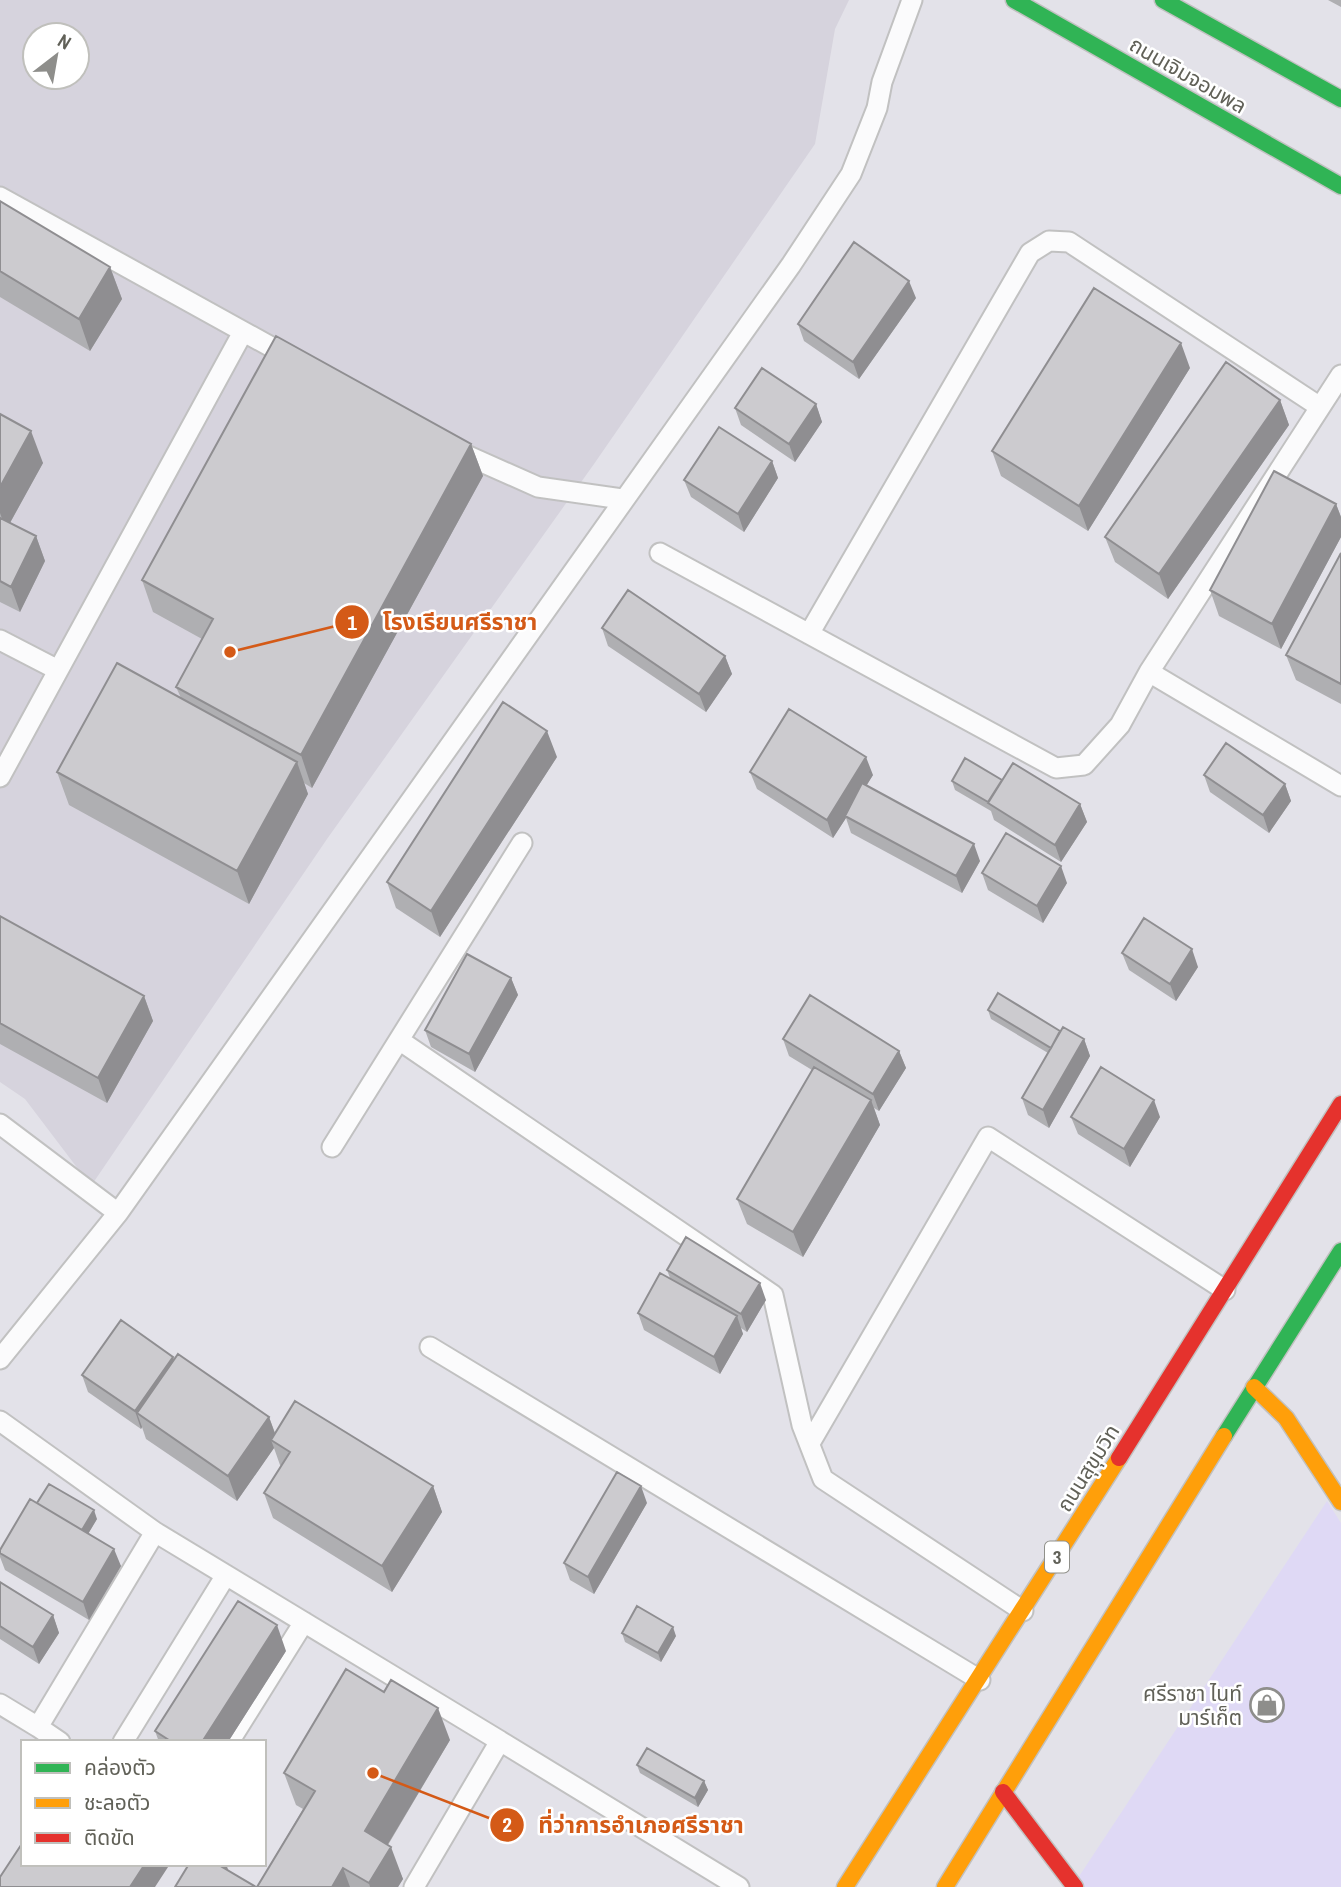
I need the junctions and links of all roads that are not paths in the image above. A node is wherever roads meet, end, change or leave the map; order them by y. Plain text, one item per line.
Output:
1 (912, 0) edge
2 (1014, 0) edge
3 (1163, 0) edge
4 (1341, 99) edge
5 (1341, 186) edge
6 (0, 197) edge
7 (243, 332) junction
8 (316, 372) edge
9 (1341, 375) edge
10 (1320, 407) junction
11 (437, 440) edge
12 (622, 499) junction
13 (660, 553) dead end
14 (809, 634) junction
15 (0, 640) edge
16 (58, 670) junction
17 (1149, 672) junction
18 (0, 777) edge
19 (1341, 786) edge
20 (522, 843) dead end
21 (399, 1040) junction
22 (1341, 1104) edge
23 (0, 1125) edge
24 (332, 1147) dead end
25 (118, 1213) junction
26 (1341, 1251) edge
27 (1225, 1290) junction
28 (430, 1347) dead end
29 (0, 1359) edge
30 (1254, 1387) junction
31 (0, 1421) edge
32 (810, 1443) junction
33 (1341, 1502) edge
34 (155, 1532) junction
35 (226, 1575) junction
36 (1023, 1611) junction
37 (304, 1622) junction
38 (980, 1680) junction
39 (0, 1704) edge
40 (38, 1727) junction
41 (57, 1740) edge
42 (124, 1740) edge
43 (230, 1740) edge
44 (500, 1741) junction
45 (1003, 1793) junction
46 (414, 1887) edge
47 (739, 1887) edge
48 (845, 1887) edge
49 (945, 1887) edge
50 (1075, 1887) edge

1 - 12 lane
2 - 5 main road, ถนนเจิมจอมพล
3 - 4 main road
6 - 7 lane
7 - 8 lane
7 - 16 lane
9 - 10 lane
10 - 14 lane
10 - 17 lane
11 - 12 lane
12 - 25 lane
13 - 14 lane
14 - 17 lane
15 - 16 lane
16 - 18 lane
17 - 19 lane
20 - 21 lane
21 - 24 lane
21 - 32 lane
22 - 27 main road, ถนนสุขุมวิท / 3
23 - 25 lane
25 - 29 lane
26 - 30 main road
27 - 32 lane
27 - 36 main road, ถนนสุขุมวิท / 3
28 - 38 lane
30 - 33 main road
30 - 45 main road
31 - 34 lane
32 - 36 lane
34 - 35 lane
34 - 40 lane
35 - 37 lane
35 - 42 lane
36 - 38 main road, ถนนสุขุมวิท / 3
37 - 43 lane
37 - 44 lane
38 - 48 main road, ถนนสุขุมวิท / 3
39 - 40 lane
40 - 41 lane
44 - 46 lane
44 - 47 lane
45 - 49 main road
45 - 50 main road

